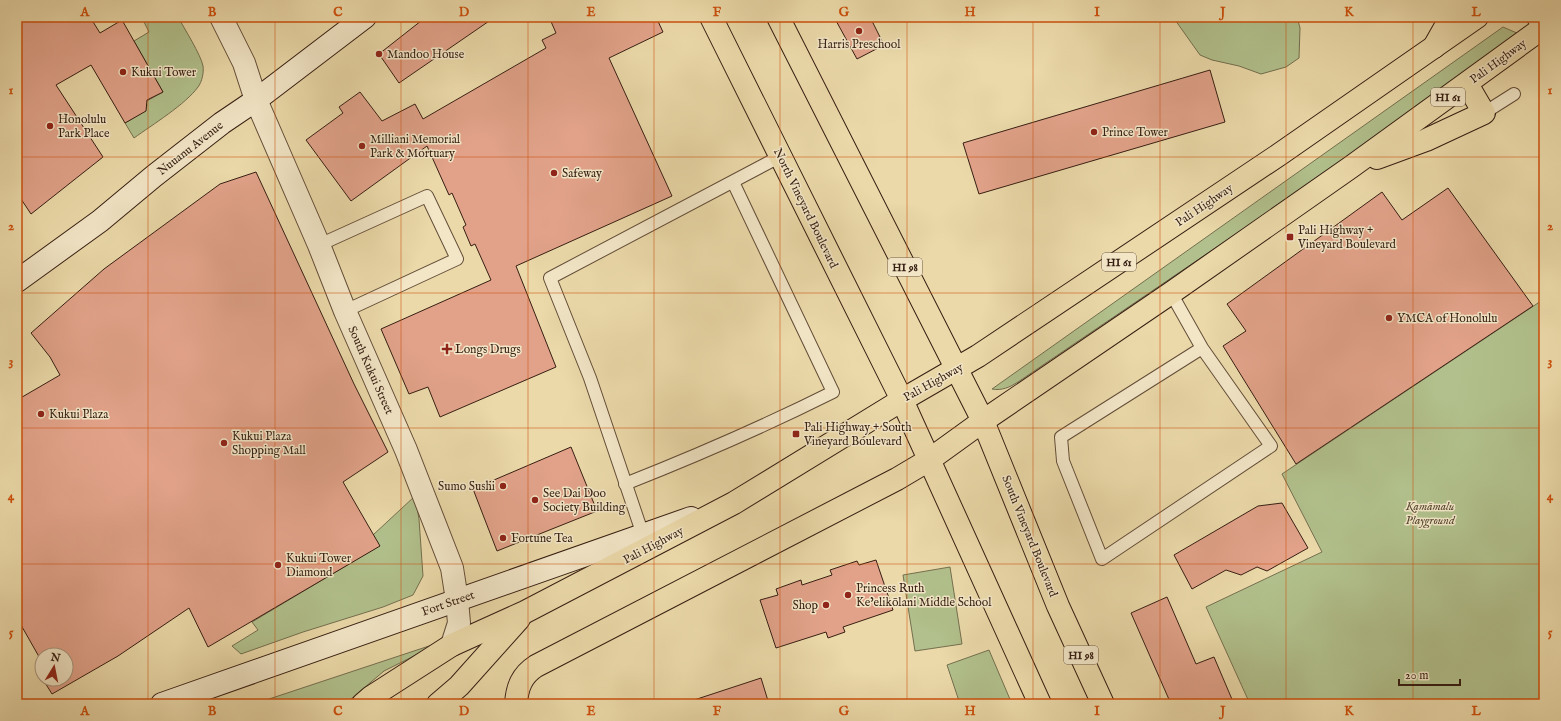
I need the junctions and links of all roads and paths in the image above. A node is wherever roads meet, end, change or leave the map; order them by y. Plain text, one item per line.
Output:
1 (221, 17) edge
2 (365, 17) edge
3 (711, 17) edge
4 (778, 17) edge
5 (1451, 17) edge
6 (1477, 17) edge
7 (1538, 17) edge
8 (1544, 21) edge
9 (1544, 27) edge
10 (1434, 47) junction
11 (1467, 84) junction
12 (1514, 94) dead end
13 (256, 100) junction
14 (1484, 113) junction
15 (781, 156) junction
16 (1351, 167) junction
17 (733, 182) junction
18 (319, 245) junction
19 (17, 281) edge
20 (1171, 293) junction
21 (345, 312) junction
22 (1202, 348) junction
23 (958, 368) junction
24 (902, 400) junction
25 (983, 420) junction
26 (929, 460) junction
27 (625, 484) junction
28 (734, 503) junction
29 (643, 534) junction
30 (457, 600) junction
31 (525, 612) junction
32 (452, 645) junction
33 (162, 704) edge
34 (363, 704) edge
35 (438, 704) edge
36 (516, 704) edge
37 (1040, 704) edge
38 (1103, 704) edge

1 - 13 main road, South Kukui Street
2 - 13 main road, Nuuanu Avenue
3 - 15 main road, North Vineyard Boulevard
4 - 23 main road, HI 98
5 - 10 main road
6 - 10 main road, Pali Highway / HI 61
7 - 8 main road
9 - 11 main road, Pali Highway / HI 61
10 - 23 main road, Pali Highway / HI 61
11 - 14 main road
11 - 16 main road, Pali Highway / HI 61
12 - 14 lane
13 - 18 main road, South Kukui Street
13 - 19 main road, Nuuanu Avenue
14 - 16 main road
15 - 17 lane
15 - 24 main road, North Vineyard Boulevard
16 - 20 main road, Pali Highway / HI 61
17 - 27 lane
17 - 27 lane
18 - 21 main road, South Kukui Street
18 - 21 lane
20 - 22 lane
20 - 25 main road, Pali Highway / HI 61
21 - 30 main road, South Kukui Street
22 - 22 lane
23 - 24 main road, Pali Highway / HI 61
23 - 25 main road, South Vineyard Boulevard / HI 98
24 - 26 main road
24 - 28 main road, Pali Highway
25 - 26 main road, Pali Highway / HI 61
25 - 38 main road, South Vineyard Boulevard / HI 98
26 - 36 main road, Pali Highway
26 - 37 main road
27 - 29 lane
28 - 29 main road, Fort Street
28 - 31 main road, Pali Highway
29 - 30 main road, Fort Street
30 - 32 main road, South Kukui Street
30 - 33 main road, Fort Street
31 - 32 main road, Pali Highway
31 - 35 main road
32 - 34 main road, Pali Highway

